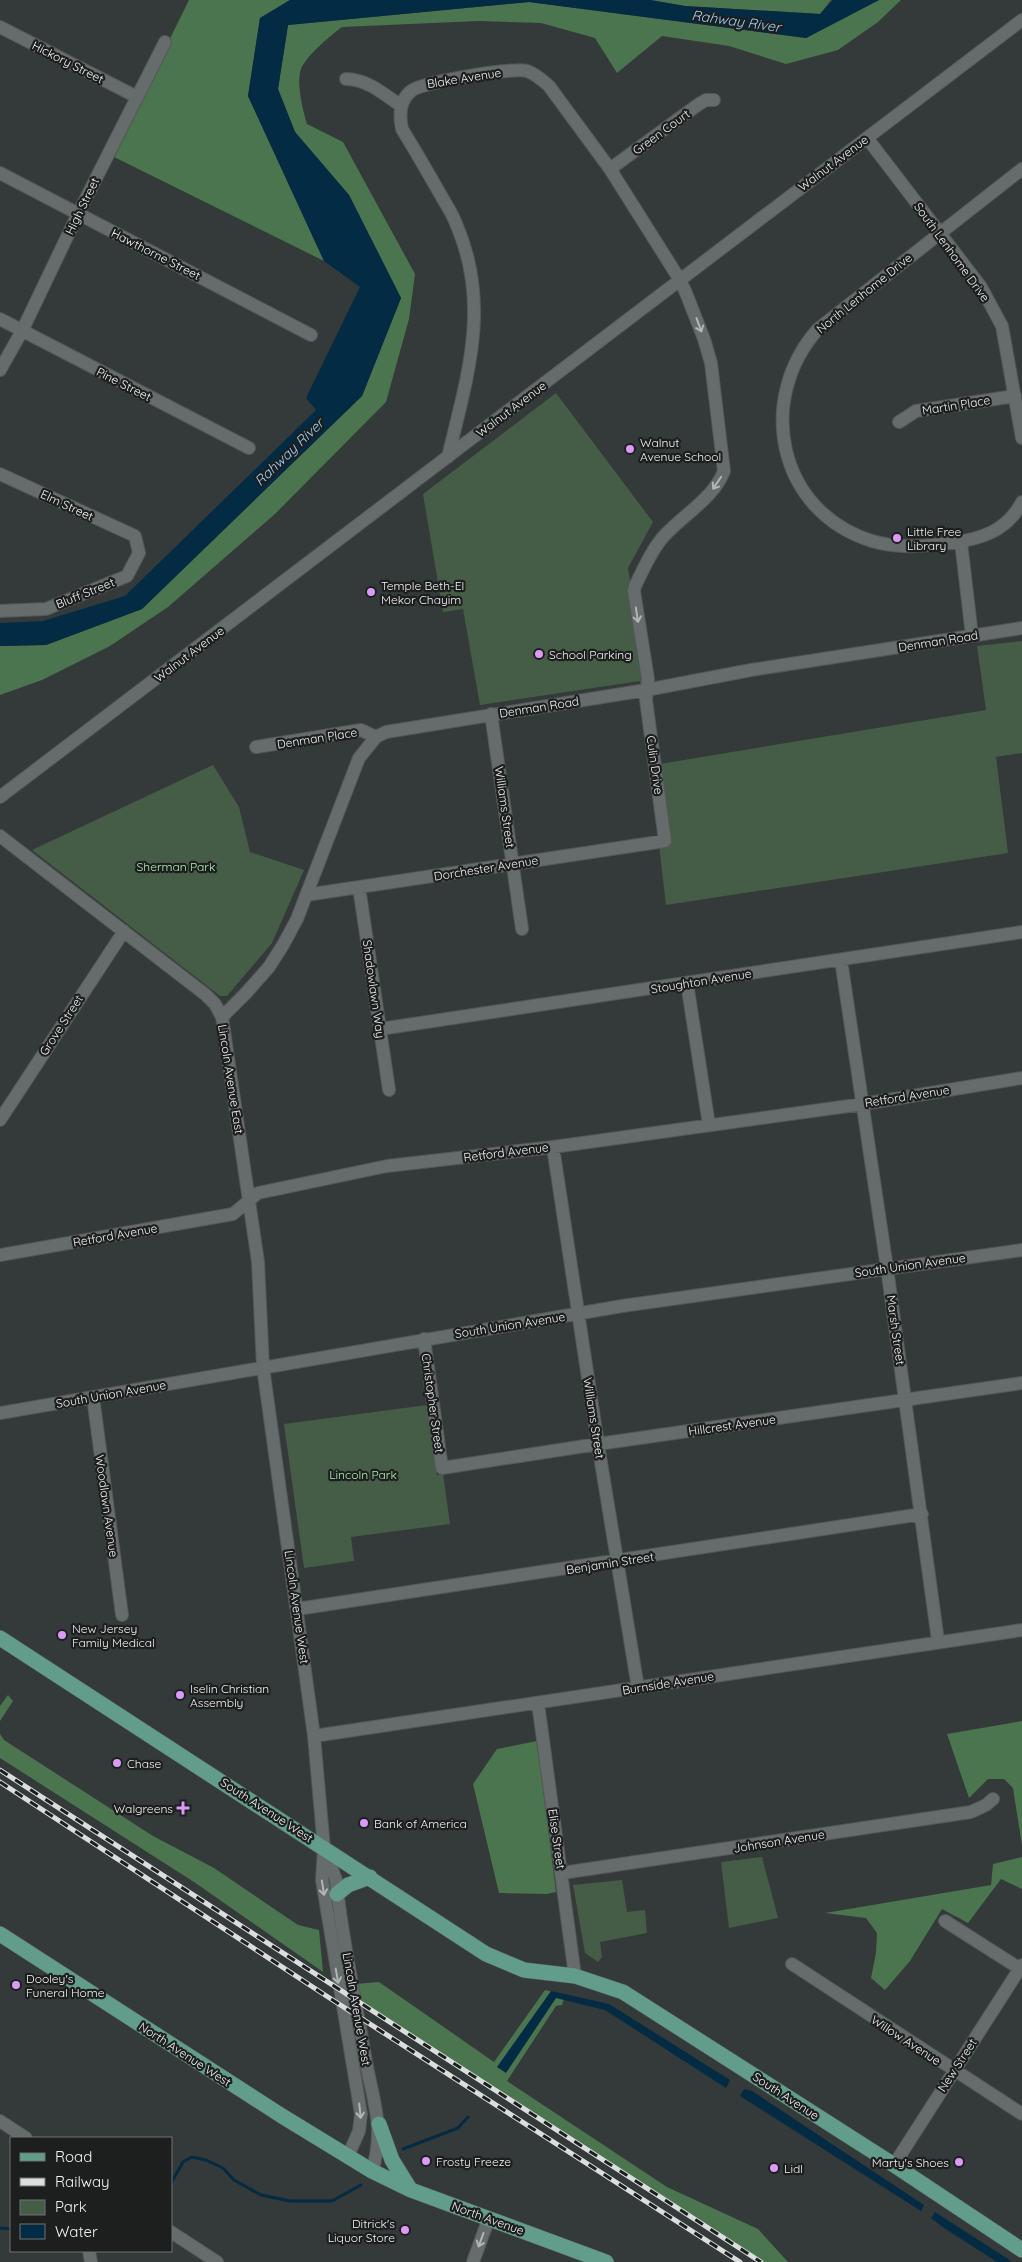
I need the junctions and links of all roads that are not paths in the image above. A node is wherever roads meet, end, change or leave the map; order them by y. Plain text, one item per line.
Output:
1 (1022, 20) edge
2 (0, 27) edge
3 (165, 42) dead end
4 (346, 80) dead end
5 (137, 97) junction
6 (714, 100) dead end
7 (401, 106) junction
8 (866, 138) junction
9 (610, 169) junction
10 (1022, 169) edge
11 (0, 173) edge
12 (78, 214) junction
13 (939, 234) junction
14 (680, 280) junction
15 (0, 319) edge
16 (22, 331) junction
17 (312, 335) dead end
18 (0, 370) edge
19 (1015, 396) junction
20 (899, 422) dead end
21 (1022, 438) edge
22 (248, 448) dead end
23 (448, 457) junction
24 (0, 474) edge
25 (1022, 502) edge
26 (134, 536) joint
27 (960, 542) junction
28 (0, 611) edge
29 (1022, 628) edge
30 (972, 636) junction
31 (646, 690) junction
32 (491, 714) junction
33 (376, 737) junction
34 (256, 748) dead end
35 (0, 797) edge
36 (0, 836) edge
37 (665, 841) joint
38 (514, 864) junction
39 (359, 887) junction
40 (306, 895) junction
41 (522, 929) dead end
42 (124, 931) junction
43 (1022, 932) edge
44 (841, 960) junction
45 (687, 983) junction
46 (222, 1017) junction
47 (380, 1029) junction
48 (1022, 1078) edge
49 (389, 1090) dead end
50 (863, 1104) junction
51 (0, 1120) edge
52 (708, 1125) junction
53 (553, 1147) junction
54 (249, 1202) junction
55 (1022, 1250) edge
56 (0, 1255) edge
57 (887, 1268) junction
58 (579, 1314) junction
59 (424, 1339) junction
60 (263, 1367) junction
61 (1022, 1383) edge
62 (93, 1397) junction
63 (906, 1400) junction
64 (0, 1413) edge
65 (598, 1444) junction
66 (442, 1468) joint
67 (922, 1514) junction
68 (618, 1562) junction
69 (298, 1610) junction
70 (122, 1615) dead end
71 (1022, 1630) edge
72 (0, 1638) edge
73 (938, 1641) junction
74 (638, 1688) junction
75 (538, 1703) junction
76 (314, 1736) junction
77 (993, 1799) dead end
78 (324, 1848) junction
79 (562, 1874) junction
80 (370, 1877) junction
81 (337, 1894) junction
82 (945, 1920) dead end
83 (0, 1934) edge
84 (792, 1964) dead end
85 (1021, 1968) edge
86 (538, 1972) joint
87 (576, 1976) junction
88 (953, 2071) junction
89 (1022, 2114) edge
90 (0, 2121) edge
91 (379, 2124) junction
92 (24, 2137) edge
93 (348, 2156) junction
94 (894, 2166) junction
95 (372, 2171) junction
96 (411, 2190) junction
97 (489, 2218) junction
98 (172, 2233) edge
99 (1022, 2250) edge
100 (218, 2262) edge
101 (473, 2262) edge
102 (606, 2262) edge

1 - 8 street, Walnut Avenue
2 - 5 street, Hickory Street
3 - 5 street, High Street
4 - 7 street
5 - 12 street, High Street
6 - 9 street, Green Court
7 - 9 street, Blake Avenue
7 - 23 street
8 - 13 street, South Lenhome Drive
8 - 14 street, Walnut Avenue
9 - 14 street, Blake Avenue
10 - 13 street, North Lenhome Drive
11 - 12 street, Hawthorne Street
12 - 16 street, High Street
12 - 17 street, Hawthorne Street
13 - 19 street, South Lenhome Drive
13 - 27 street, North Lenhome Drive
14 - 23 street, Walnut Avenue
14 -> 31 street, Culin Drive
15 - 16 street, Pine Street
16 - 18 street, High Street
16 - 22 street, Pine Street
19 - 20 street, Martin Place
19 - 21 street, South Lenhome Drive
23 - 35 street, Walnut Avenue
24 - 26 street, Elm Street
25 - 27 street
26 - 28 street, Bluff Street
27 - 30 street
29 - 30 street, Denman Road
30 - 31 street, Denman Road
31 - 32 street, Denman Road
31 - 37 street, Culin Drive
32 - 33 street, Denman Road
32 - 38 street, Williams Street
33 - 34 street, Denman Place
33 - 40 street
36 - 42 street, Lincoln Avenue East
37 - 38 street, Dorchester Avenue
38 - 39 street, Dorchester Avenue
38 - 41 street, Williams Street
39 - 40 street, Dorchester Avenue
39 - 47 street, Shadowlawn Way
40 - 46 street
42 - 46 street, Lincoln Avenue East
42 - 51 street, Grove Street
43 - 44 street, Stoughton Avenue
44 - 45 street, Stoughton Avenue
44 - 50 street, Marsh Street
45 - 47 street, Stoughton Avenue
45 - 52 street
46 - 54 street, Lincoln Avenue East
47 - 49 street, Shadowlawn Way
48 - 50 street, Retford Avenue
50 - 52 street, Retford Avenue
50 - 57 street, Marsh Street
52 - 53 street, Retford Avenue
53 - 54 street, Retford Avenue
53 - 58 street, Williams Street
54 - 56 street, Retford Avenue
54 - 60 street, Lincoln Avenue East
55 - 57 street, South Union Avenue
57 - 58 street, South Union Avenue
57 - 63 street, Marsh Street
58 - 59 street, South Union Avenue
58 - 65 street, Williams Street
59 - 60 street, South Union Avenue
59 - 66 street, Christopher Street
60 - 62 street, South Union Avenue
60 - 69 street, Lincoln Avenue West
61 - 63 street, Hillcrest Avenue
62 - 64 street, South Union Avenue
62 - 70 street, Woodlawn Avenue
63 - 65 street, Hillcrest Avenue
63 - 67 street, Marsh Street
65 - 66 street, Hillcrest Avenue
65 - 68 street, Williams Street
67 - 68 street, Benjamin Street
67 - 73 street, Marsh Street
68 - 69 street, Benjamin Street
68 - 74 street, Williams Street
69 - 76 street, Lincoln Avenue West
71 - 73 street, Burnside Avenue
72 - 78 main road, South Avenue West
73 - 74 street, Burnside Avenue
74 - 75 street, Burnside Avenue
75 - 76 street, Burnside Avenue
75 - 79 street, Elise Street
76 - 78 street, Lincoln Avenue West
77 - 79 street, Johnson Avenue
78 - 80 main road, South Avenue West
78 - 81 street, Lincoln Avenue West
78 -> 93 street, Lincoln Avenue West
79 - 87 street, Elise Street
80 - 81 main road
80 - 86 main road, South Avenue West
81 - 91 street, Lincoln Avenue West
82 - 85 street
83 - 93 main road, North Avenue West
84 - 88 street, Willow Avenue
85 - 88 street, New Street
86 - 87 main road, South Avenue
87 - 94 main road, South Avenue
88 - 89 street, Willow Avenue
88 - 94 street, New Street
90 - 92 street
91 - 95 street, Lincoln Avenue West
91 - 96 main road
93 - 95 main road, North Avenue West
94 - 99 main road, South Avenue
95 - 96 main road, North Avenue
96 - 97 main road, North Avenue
97 -> 101 street
97 - 102 main road, North Avenue
98 - 100 street

